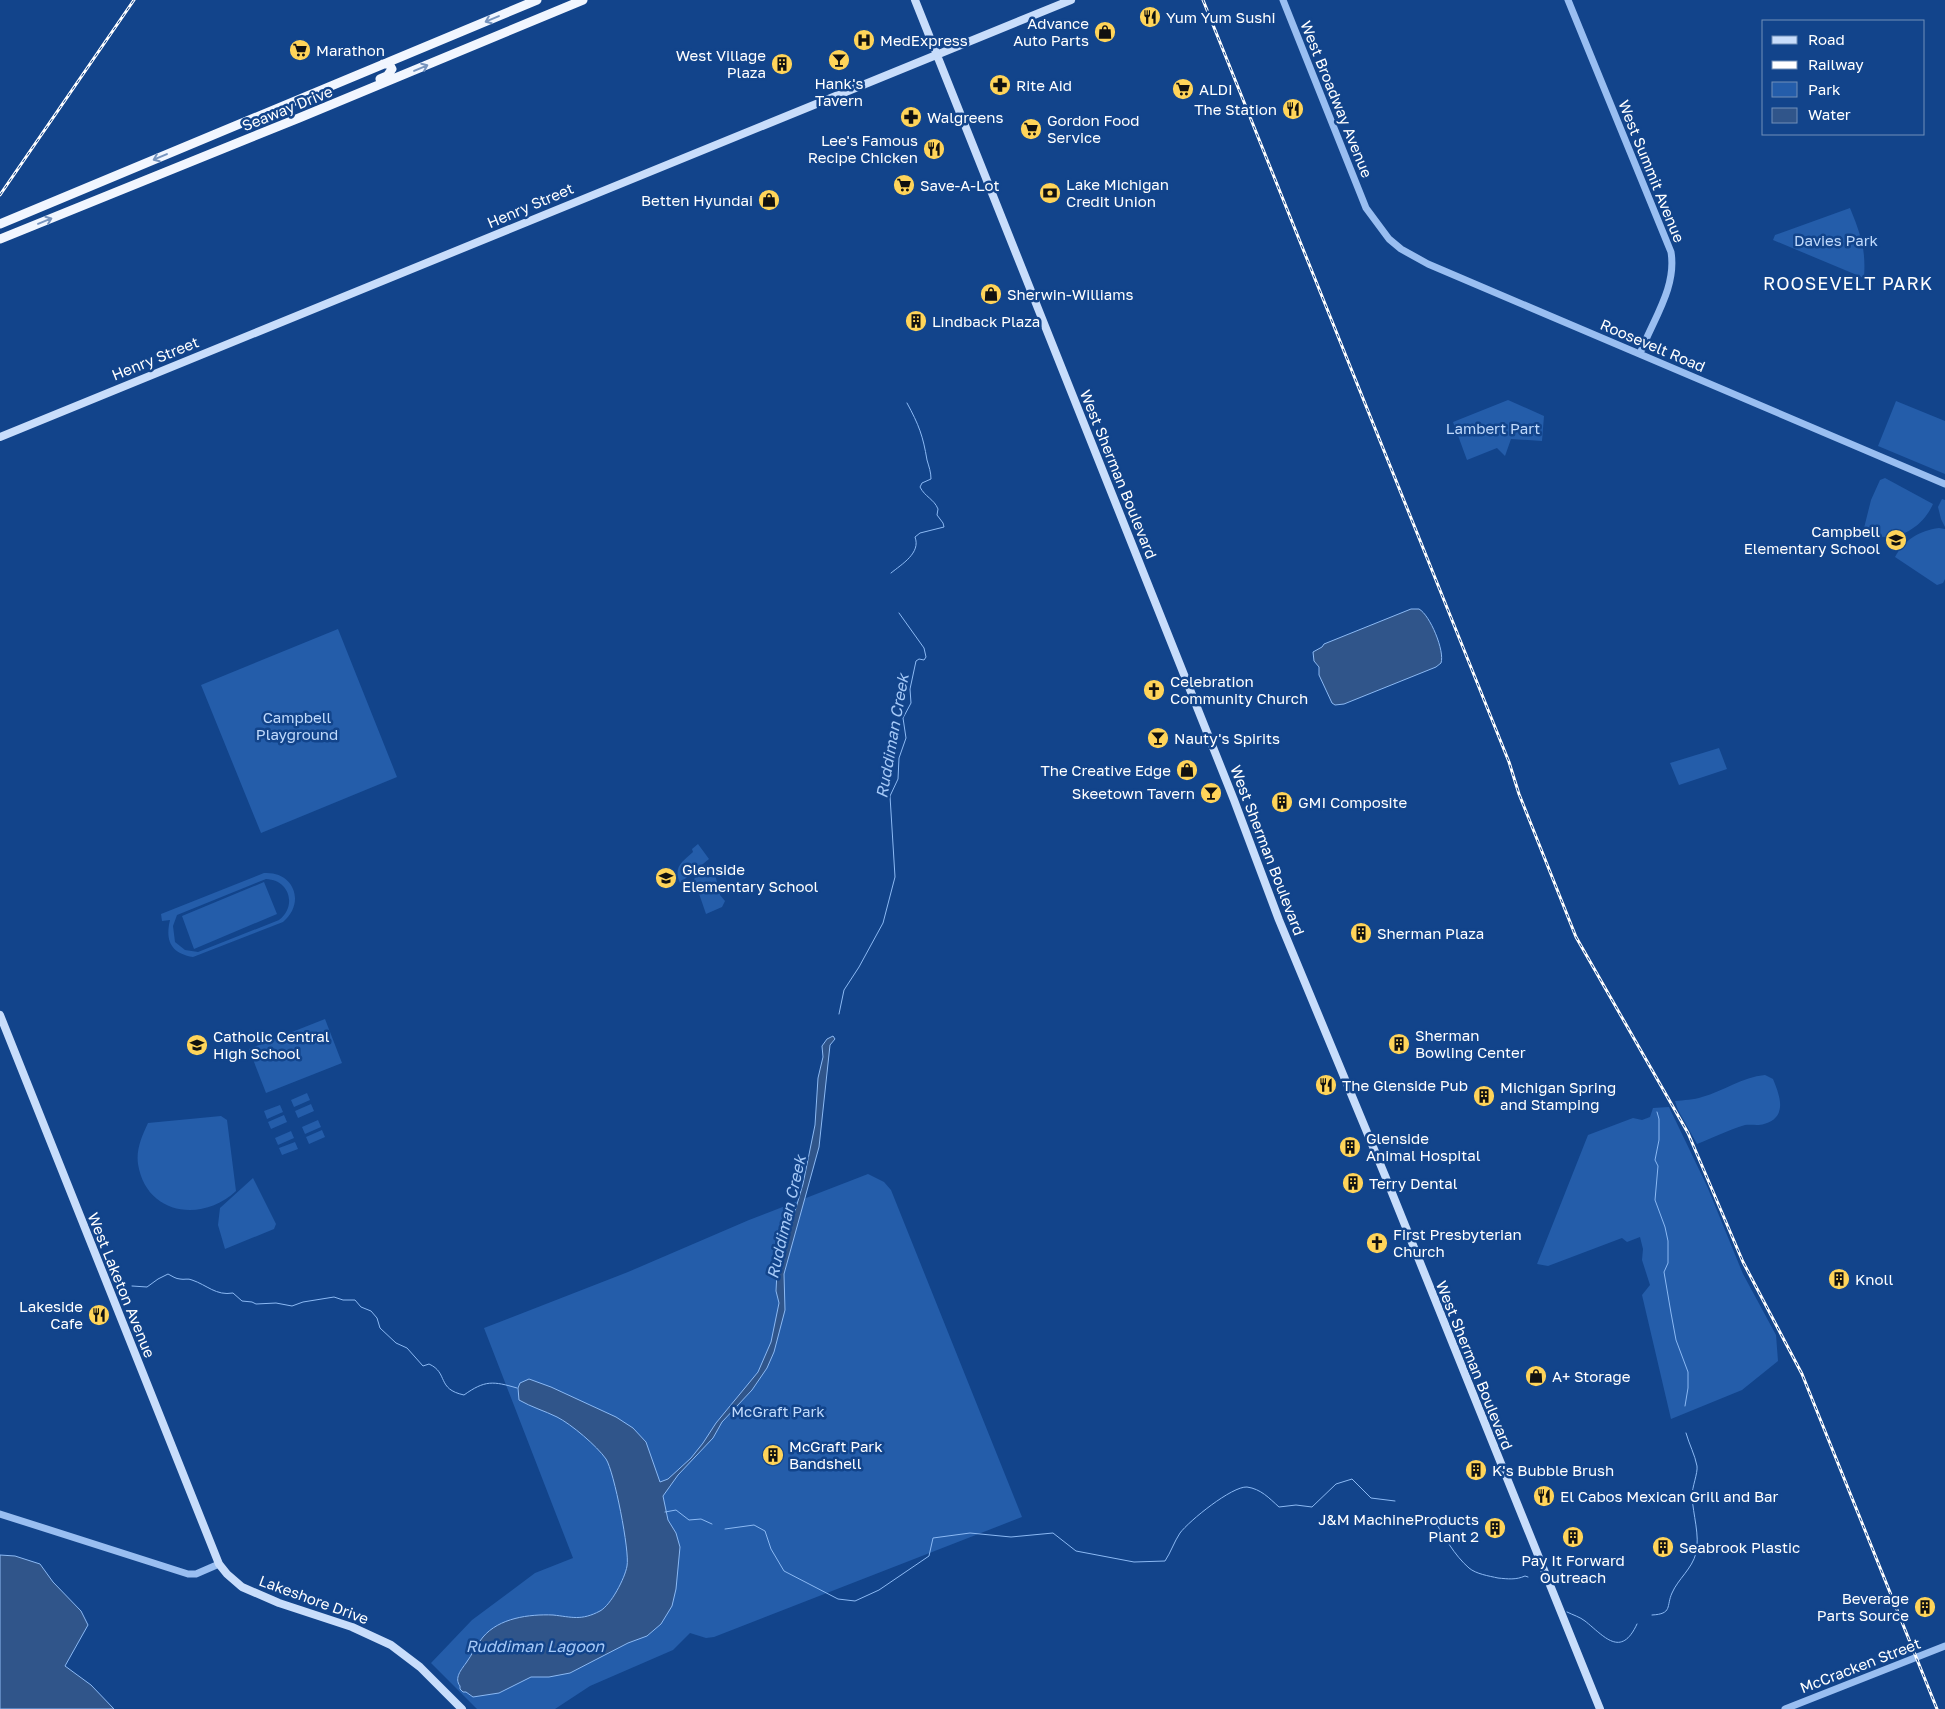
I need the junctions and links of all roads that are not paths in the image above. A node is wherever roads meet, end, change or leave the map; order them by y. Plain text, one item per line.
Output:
1 (537, 0) edge
2 (583, 0) edge
3 (915, 0) edge
4 (1071, 0) edge
5 (1283, 0) edge
6 (1568, 0) edge
7 (936, 54) junction
8 (383, 64) junction
9 (283, 106) junction
10 (311, 113) junction
11 (200, 158) junction
12 (1366, 208) joint
13 (0, 224) edge
14 (0, 239) edge
15 (1640, 354) junction
16 (0, 437) edge
17 (1945, 484) edge
18 (0, 1015) edge
19 (0, 1514) edge
20 (220, 1564) junction
21 (1945, 1646) edge
22 (462, 1709) edge
23 (1600, 1709) edge
24 (1785, 1709) edge

1 -> 8 highway, Seaway Drive
10 -> 2 highway, Seaway Drive
3 - 7 main road, West Sherman Boulevard
4 - 7 main road, Henry Street
5 - 12 street, West Broadway Avenue
6 - 15 street, West Summit Avenue
7 - 16 main road, Henry Street
7 - 23 main road, West Sherman Boulevard
8 - 9 highway, Seaway Drive
8 - 10 highway
9 - 11 highway
9 -> 13 highway, Seaway Drive
10 - 11 highway, Seaway Drive
14 -> 11 highway, Seaway Drive
12 - 15 street, Roosevelt Road
15 - 17 street, Roosevelt Road
18 - 20 main road, West Laketon Avenue
19 - 20 street
20 - 22 main road, Lakeshore Drive
21 - 24 street, McCracken Street

